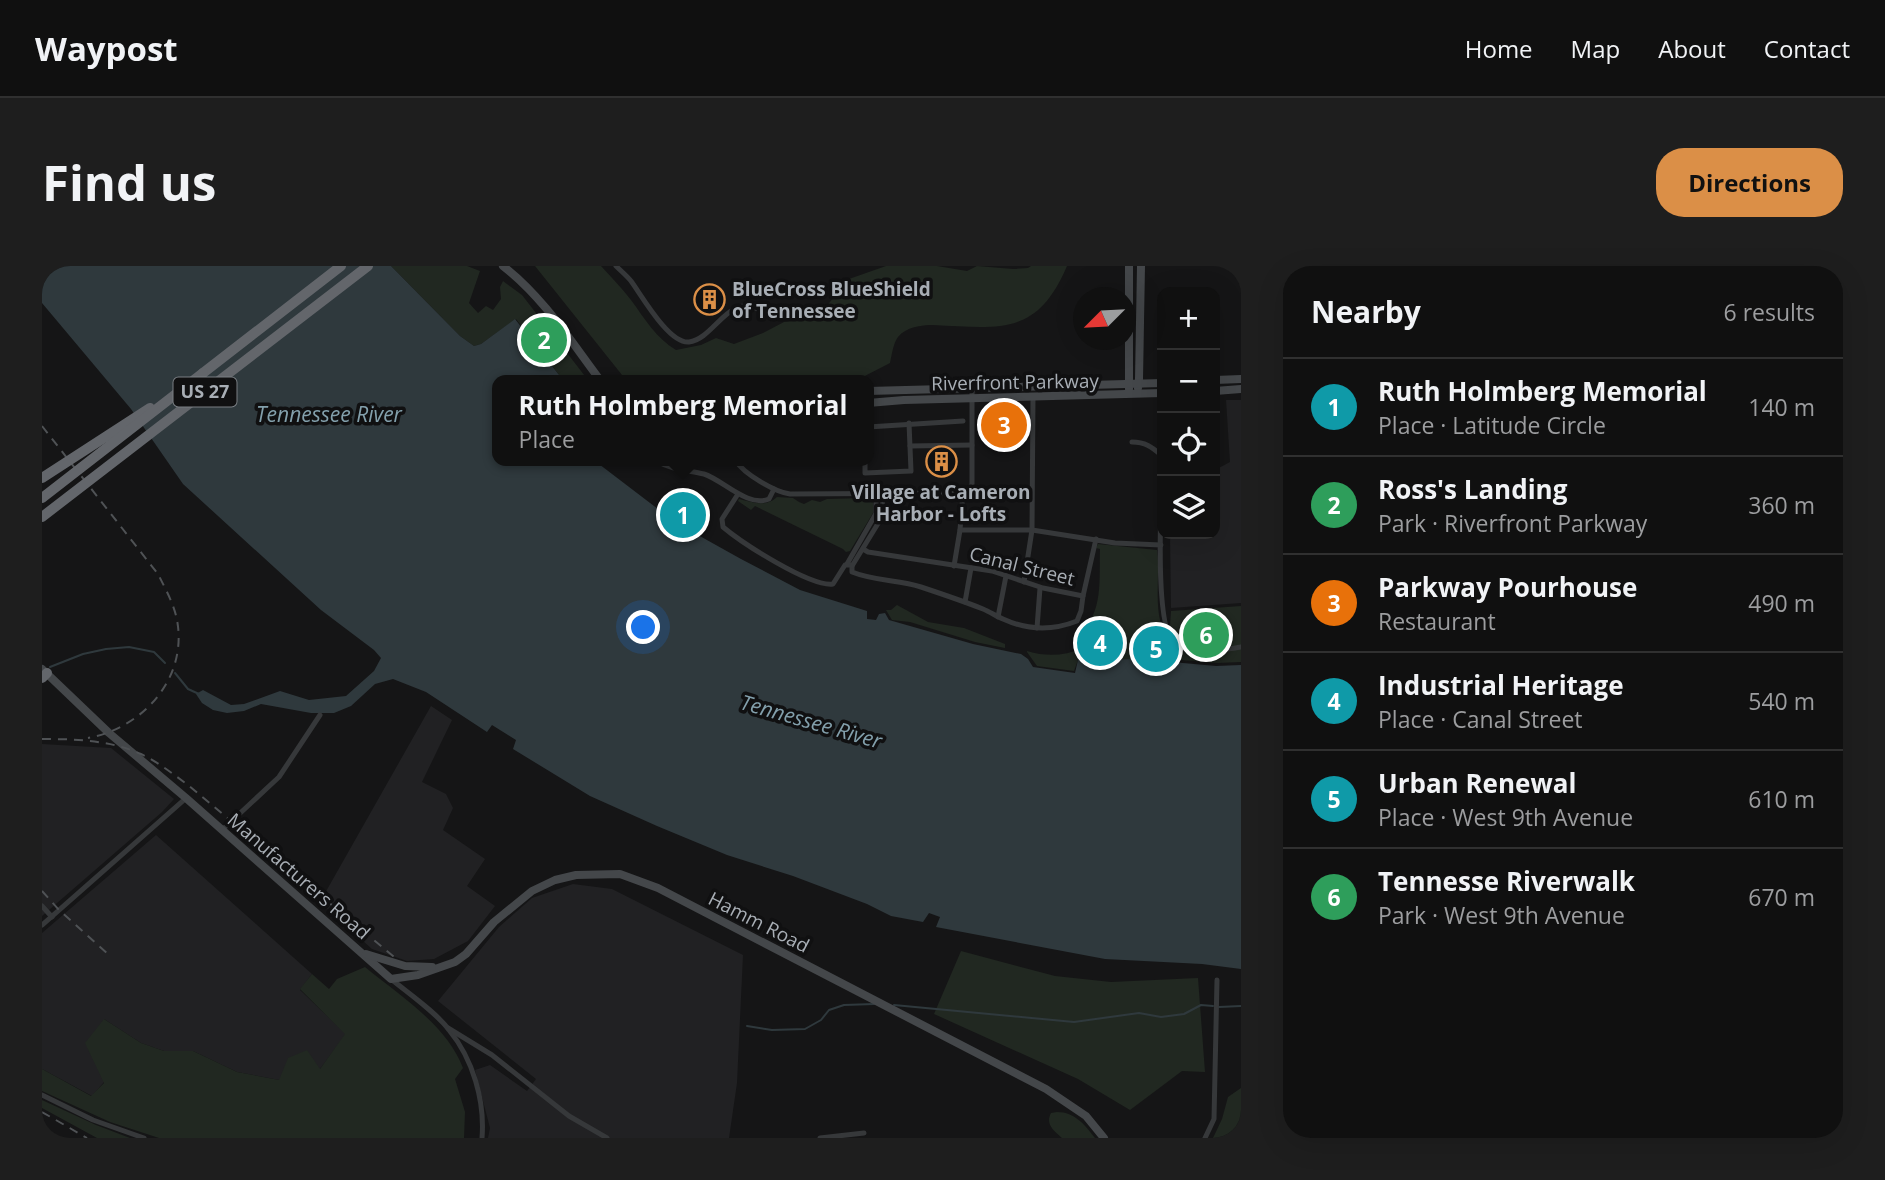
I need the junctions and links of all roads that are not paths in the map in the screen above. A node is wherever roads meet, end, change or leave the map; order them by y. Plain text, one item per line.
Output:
1 (341, 266) edge
2 (368, 266) edge
3 (503, 266) edge
4 (616, 266) edge
5 (1129, 266) edge
6 (1141, 266) edge
7 (758, 309) dead end
8 (203, 373) junction
9 (596, 375) edge
10 (1241, 379) edge
11 (1220, 380) edge
12 (1157, 383) edge
13 (1129, 384) junction
14 (1139, 384) junction
15 (1033, 386) junction
16 (972, 388) junction
17 (1241, 389) edge
18 (874, 391) edge
19 (1220, 391) edge
20 (1157, 393) edge
21 (1133, 395) junction
22 (1033, 397) junction
23 (972, 399) junction
24 (874, 403) edge
25 (963, 421) dead end
26 (909, 424) junction
27 (874, 427) edge
28 (1132, 442) dead end
29 (972, 445) junction
30 (910, 446) junction
31 (1157, 452) edge
32 (665, 466) edge
33 (740, 466) edge
34 (865, 466) edge
35 (42, 478) edge
36 (774, 489) junction
37 (963, 493) junction
38 (738, 494) junction
39 (880, 494) junction
40 (42, 498) edge
41 (42, 517) edge
42 (960, 530) junction
43 (1032, 530) junction
44 (1096, 539) junction
45 (1161, 539) edge
46 (1161, 545) junction
47 (863, 549) junction
48 (847, 566) junction
49 (954, 566) junction
50 (971, 568) junction
51 (1006, 576) junction
52 (1024, 582) junction
53 (1040, 587) junction
54 (1083, 596) junction
55 (965, 602) junction
56 (998, 617) junction
57 (1037, 628) junction
58 (1241, 647) edge
59 (44, 674) edge
60 (320, 715) dead end
61 (187, 798) junction
62 (222, 830) junction
63 (42, 906) edge
64 (52, 917) junction
65 (42, 925) edge
66 (363, 953) junction
67 (442, 967) junction
68 (391, 979) junction
69 (1217, 980) dead end
70 (448, 1027) junction
71 (42, 1095) edge
72 (864, 1133) dead end
73 (144, 1138) edge
74 (482, 1138) edge
75 (607, 1138) edge
76 (820, 1138) edge
77 (1104, 1138) edge
78 (1205, 1138) edge

1 - 8 highway, US 27
2 - 41 highway, US 27, bridge
3 - 9 main road
4 - 7 street
5 - 13 main road
6 - 14 main road
8 - 35 highway, bridge
8 - 40 highway, US 27, bridge
10 - 11 main road
12 - 14 main road, Riverfront Parkway
13 - 14 main road, Riverfront Parkway
13 - 15 main road, Riverfront Parkway
13 - 21 main road
14 - 21 main road
15 - 16 main road, Riverfront Parkway
15 - 22 street
16 - 18 main road, Riverfront Parkway
16 - 23 street, Canal Street
17 - 19 main road
20 - 21 main road, Riverfront Parkway
21 - 22 main road, Riverfront Parkway
22 - 23 main road, Riverfront Parkway
22 - 43 street
23 - 24 main road, Riverfront Parkway
23 - 29 street, Canal Street
25 - 26 street
26 - 27 street
26 - 30 street
28 - 31 street
29 - 30 street
29 - 37 street, Canal Street
30 - 34 street
32 - 38 street
33 - 36 street
36 - 38 street
36 - 39 street
37 - 39 street
37 - 42 street, Canal Street
38 - 48 street
39 - 47 street
39 - 48 street
42 - 43 street, Canal Street
42 - 49 street, Canal Street
43 - 44 street, Canal Street
43 - 52 street
44 - 46 street, Canal Street
44 - 54 street
45 - 46 street
46 - 58 street
47 - 48 street
47 - 49 street, Canal Street
48 - 55 street
49 - 50 street, Canal Street
50 - 51 street, Canal Street
50 - 55 street
51 - 52 street, Canal Street
51 - 56 street
52 - 53 street, Canal Street
53 - 54 street, Canal Street
53 - 57 street
54 - 57 street
55 - 56 street
56 - 57 street
59 - 61 main road, Manufacturers Road
60 - 62 street
61 - 62 main road, Manufacturers Road
61 - 64 street
62 - 66 main road, Manufacturers Road
63 - 64 street
64 - 65 street
66 - 67 main road
66 - 68 main road, Manufacturers Road
67 - 68 main road, Hamm Road
67 - 77 main road, Hamm Road
68 - 70 street, Manufacturers Road
69 - 78 street
70 - 74 street, Manufacturers Road
70 - 75 street
71 - 73 street
72 - 76 street

